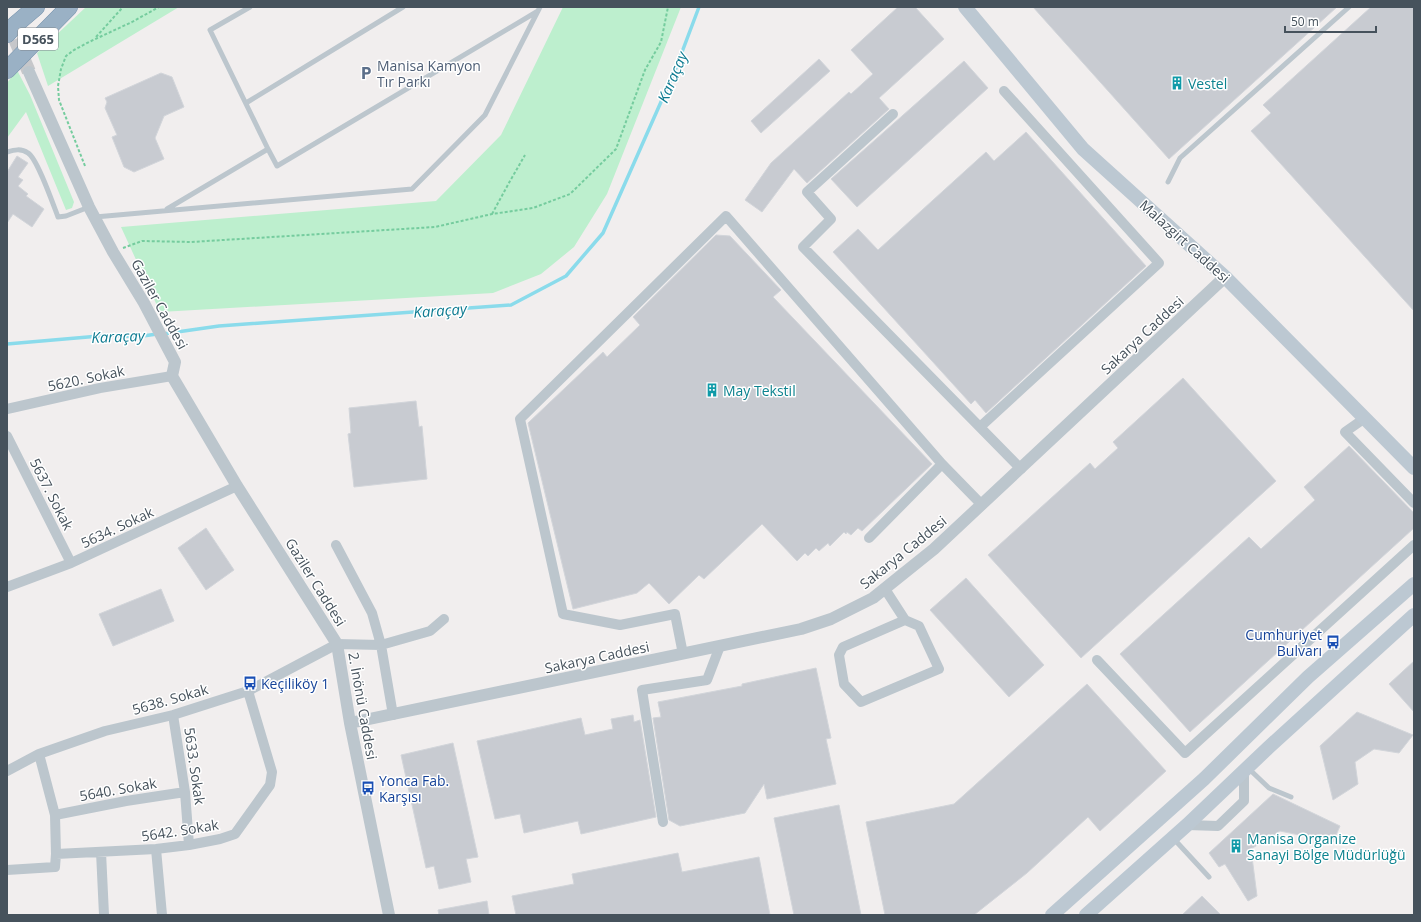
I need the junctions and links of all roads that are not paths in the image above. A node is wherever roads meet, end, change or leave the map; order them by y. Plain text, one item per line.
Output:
1 (36, 7) edge
2 (69, 7) edge
3 (250, 7) edge
4 (403, 7) edge
5 (965, 7) edge
6 (1349, 7) edge
7 (539, 9) edge
8 (7, 34) edge
9 (7, 70) edge
10 (29, 72) tunnel mouth
11 (1004, 92) dead end
12 (246, 103) junction
13 (893, 114) dead end
14 (268, 149) junction
15 (7, 152) edge
16 (1168, 182) dead end
17 (165, 211) junction
18 (91, 212) junction
19 (1225, 277) junction
20 (172, 376) junction
21 (7, 409) edge
22 (1365, 418) junction
23 (980, 427) junction
24 (7, 436) edge
25 (942, 464) junction
26 (1414, 468) edge
27 (1021, 469) junction
28 (237, 486) junction
29 (1414, 503) edge
30 (982, 505) junction
31 (869, 538) dead end
32 (336, 545) dead end
33 (1414, 545) edge
34 (72, 564) junction
35 (1414, 584) edge
36 (7, 587) edge
37 (884, 589) junction
38 (1414, 615) edge
39 (444, 619) dead end
40 (905, 620) junction
41 (337, 644) junction
42 (381, 645) junction
43 (720, 646) junction
44 (683, 654) junction
45 (1097, 660) dead end
46 (248, 691) junction
47 (173, 715) junction
48 (393, 715) junction
49 (350, 724) junction
50 (39, 754) junction
51 (1246, 769) junction
52 (7, 771) edge
53 (185, 792) junction
54 (1291, 797) dead end
55 (55, 815) junction
56 (663, 822) dead end
57 (1187, 824) junction
58 (1172, 838) junction
59 (189, 845) junction
60 (156, 849) junction
61 (101, 852) junction
62 (56, 854) junction
63 (7, 870) edge
64 (1209, 877) dead end
65 (104, 915) edge
66 (162, 915) edge
67 (389, 915) edge
68 (1052, 915) edge
69 (1086, 915) edge

1 - 8 highway, D565
2 - 9 highway, D565
3 - 12 lane
4 - 12 lane
5 - 19 main road, Malazgirt Caddesi
6 - 16 lane
7 - 14 lane
7 - 17 lane
10 - 18 street, Gaziler Caddesi
11 - 23 street
12 - 14 lane
13 - 23 street
14 - 17 lane
15 - 18 lane
17 - 18 lane
18 - 20 street, Gaziler Caddesi
19 - 22 main road, Malazgirt Caddesi
19 - 27 street, Sakarya Caddesi
20 - 21 street, 5620. Sokak
20 - 28 street, Gaziler Caddesi
22 - 26 main road, Malazgirt Caddesi
22 - 29 street
23 - 27 street
24 - 34 street, 5637. Sokak
25 - 30 street
25 - 31 street
25 - 44 street
27 - 30 street, Sakarya Caddesi
28 - 34 street, 5634. Sokak
28 - 41 street, Gaziler Caddesi
30 - 37 street, Sakarya Caddesi
32 - 42 street
33 - 45 street
34 - 36 street, 5634. Sokak
35 - 68 main road
37 - 40 street
37 - 43 street, Sakarya Caddesi
38 - 51 main road
39 - 42 street
40 - 40 street
41 - 42 street
41 - 46 street, 5638. Sokak
41 - 49 street, 2. İnönü Caddesi
42 - 48 street
43 - 44 street, Sakarya Caddesi
43 - 56 street
44 - 48 street, Sakarya Caddesi
46 - 47 street, 5638. Sokak
46 - 59 street, 5642. Sokak
47 - 50 street, 5638. Sokak
47 - 53 street, 5633. Sokak
48 - 49 street, Sakarya Caddesi
49 - 67 street, 2. İnönü Caddesi
50 - 52 street, 5638. Sokak
50 - 55 street
51 - 54 lane
51 - 57 main road
51 - 57 street
53 - 55 street, 5640. Sokak
53 - 59 street, 5633. Sokak
55 - 62 street
57 - 58 main road
58 - 64 lane
58 - 69 main road
59 - 60 street, 5642. Sokak
60 - 61 street, 5642. Sokak
60 - 66 street
61 - 62 street, 5642. Sokak
61 - 65 street
62 - 63 street

